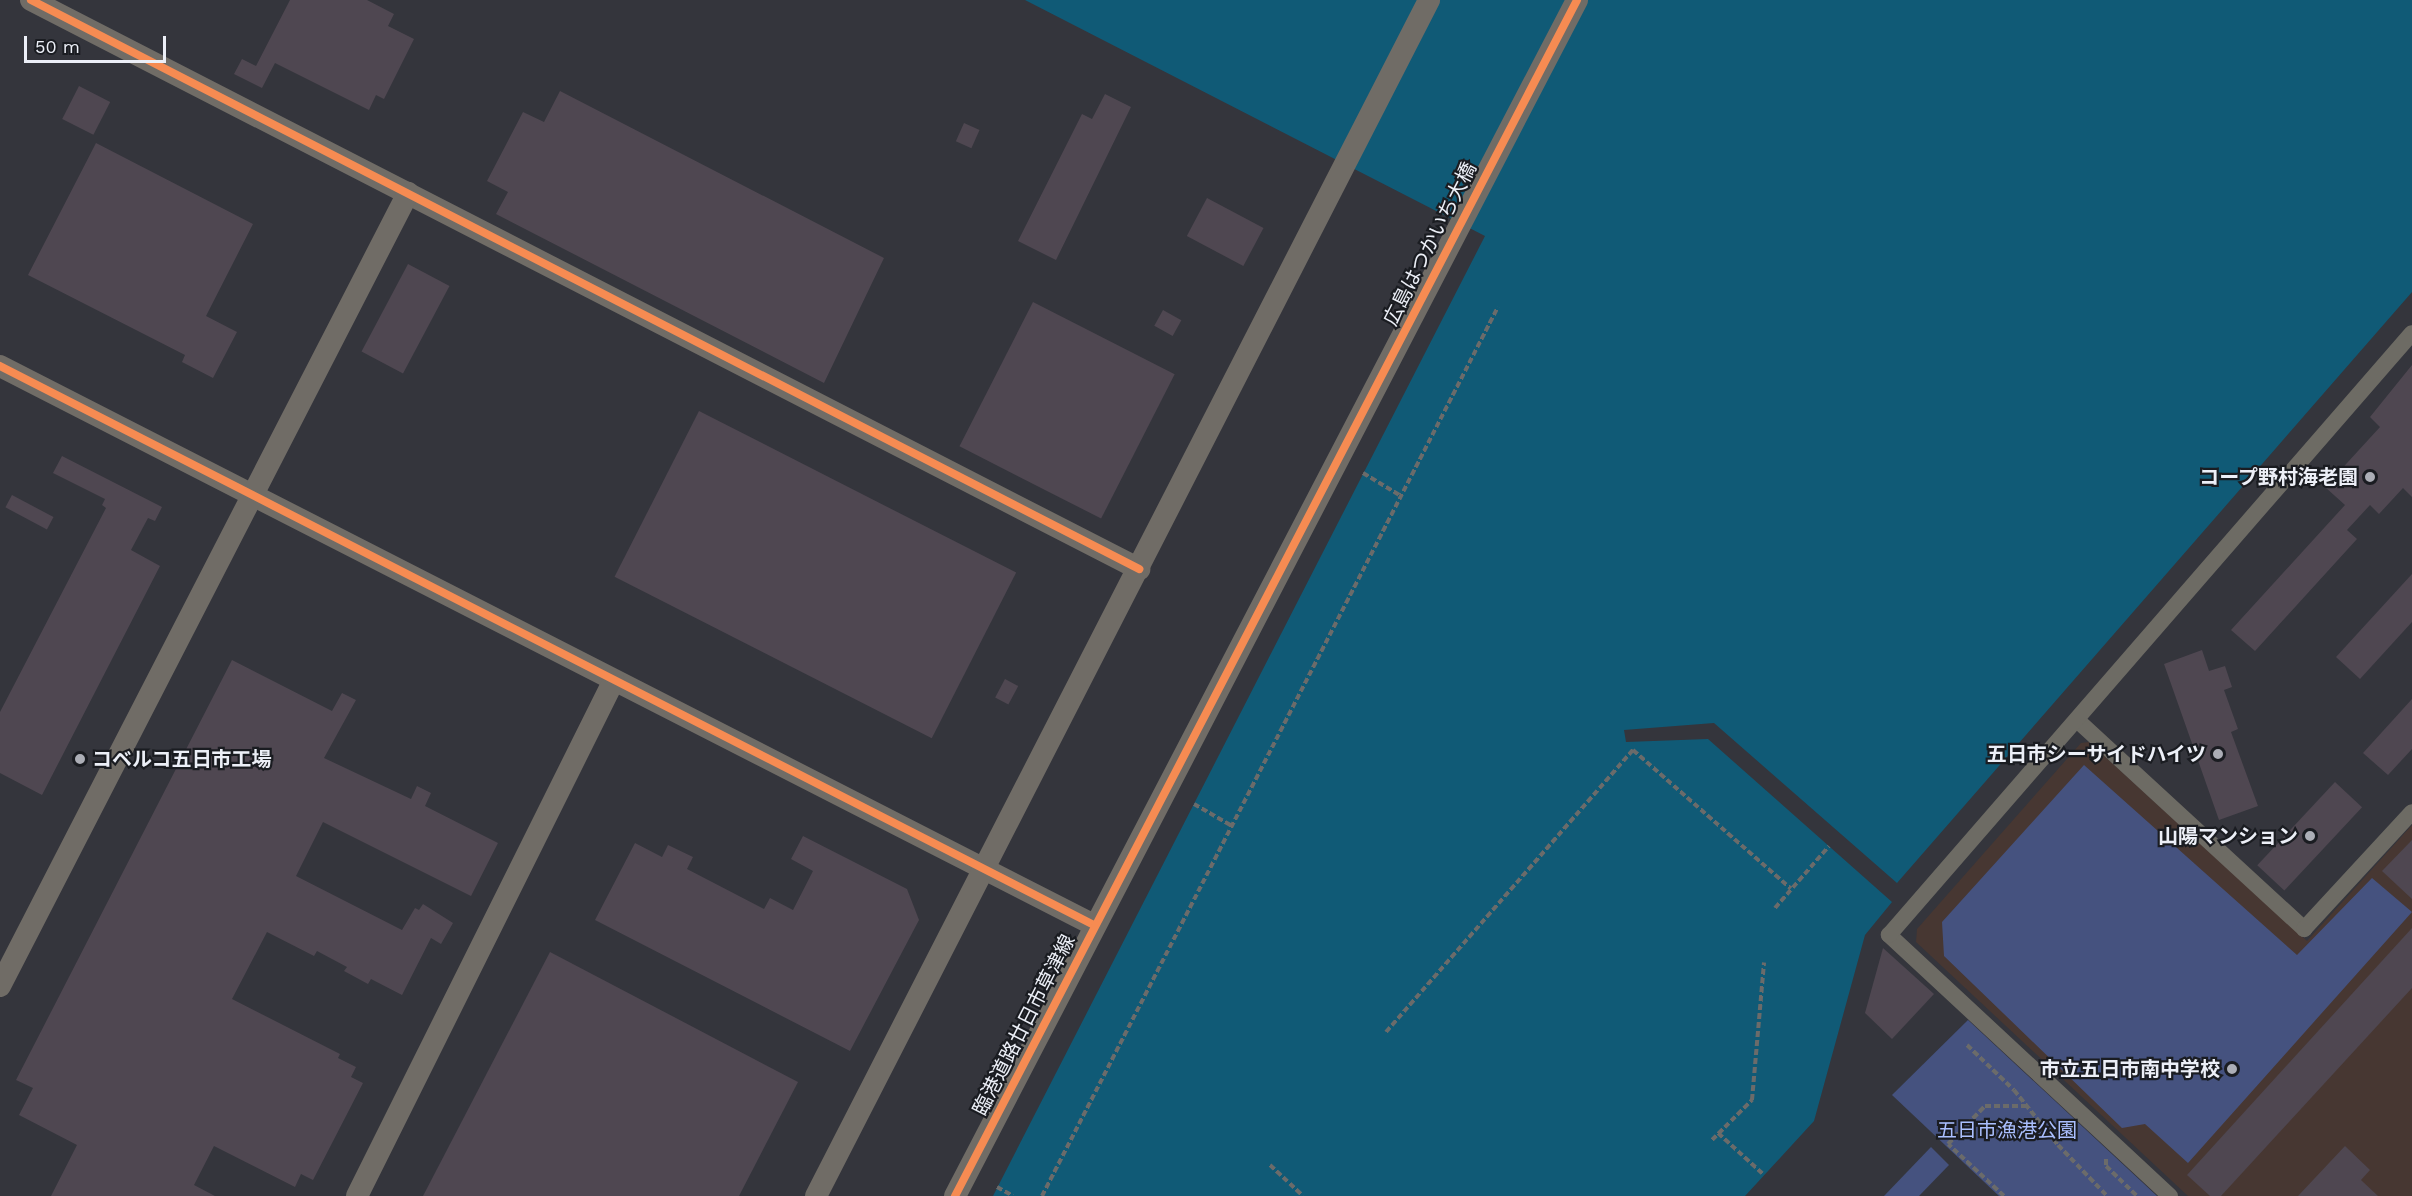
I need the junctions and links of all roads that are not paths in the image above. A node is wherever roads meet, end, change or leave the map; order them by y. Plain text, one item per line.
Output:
1 (31, 0) edge
2 (1429, 0) edge
3 (1577, 0) edge
4 (408, 193) junction
5 (2410, 338) edge
6 (0, 366) edge
7 (252, 495) junction
8 (1139, 569) junction
9 (1225, 677) joint
10 (614, 680) junction
11 (2078, 720) junction
12 (2412, 812) edge
13 (985, 869) junction
14 (1094, 926) junction
15 (0, 986) edge
16 (357, 1196) edge
17 (816, 1196) edge
18 (955, 1196) edge
19 (2170, 1196) edge

1 - 4 street
2 - 8 street
3 - 9 street, 広島はつかいち大橋
4 - 7 street
4 - 8 street
5 - 11 street
6 - 7 street
7 - 10 street
7 - 15 street
8 - 13 street
9 - 14 street, 臨港道路廿日市草津線
10 - 13 street
10 - 16 street
11 - 12 street
11 - 19 street
13 - 14 street
13 - 17 street
14 - 18 street, 臨港道路廿日市草津線

